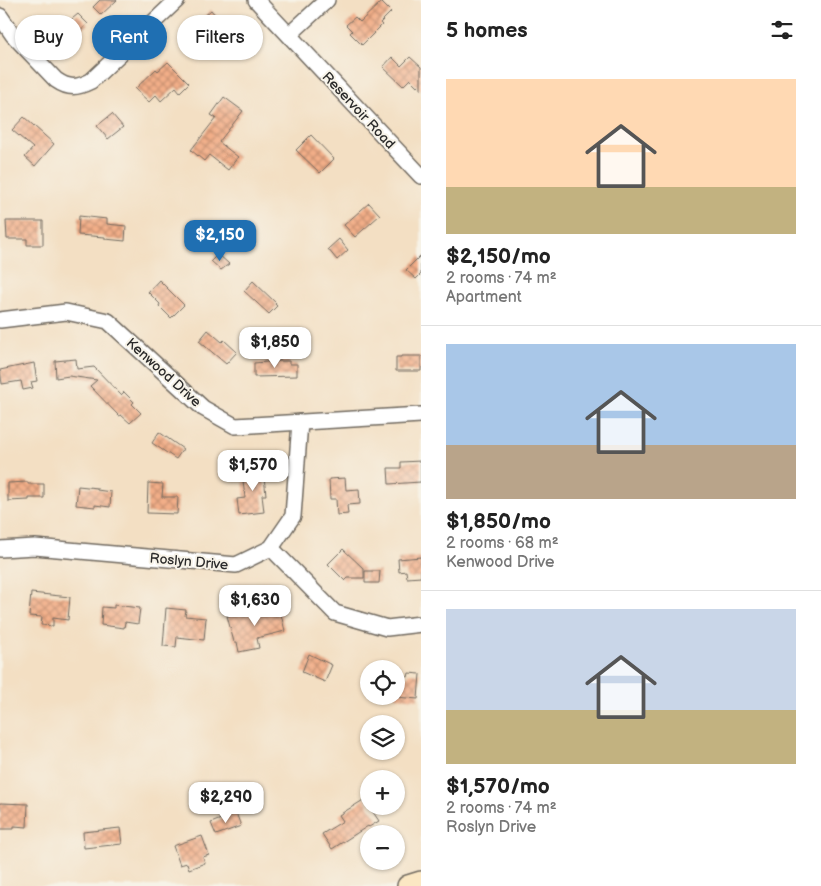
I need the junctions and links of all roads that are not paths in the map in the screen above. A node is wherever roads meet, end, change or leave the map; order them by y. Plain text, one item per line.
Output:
1 (177, 0) edge
2 (256, 0) edge
3 (328, 0) edge
4 (0, 16) edge
5 (289, 35) junction
6 (421, 176) edge
7 (0, 320) edge
8 (421, 415) edge
9 (300, 422) junction
10 (271, 548) junction
11 (0, 549) edge
12 (421, 624) edge
13 (421, 882) edge
14 (408, 886) edge

1 - 4 street
2 - 5 street, Reservoir Road
3 - 5 street
5 - 6 street, Reservoir Road
7 - 9 street, Kenwood Drive
8 - 9 street, Kenwood Drive
9 - 10 street, Roslyn Drive
10 - 11 street, Roslyn Drive
10 - 12 street
13 - 14 street

